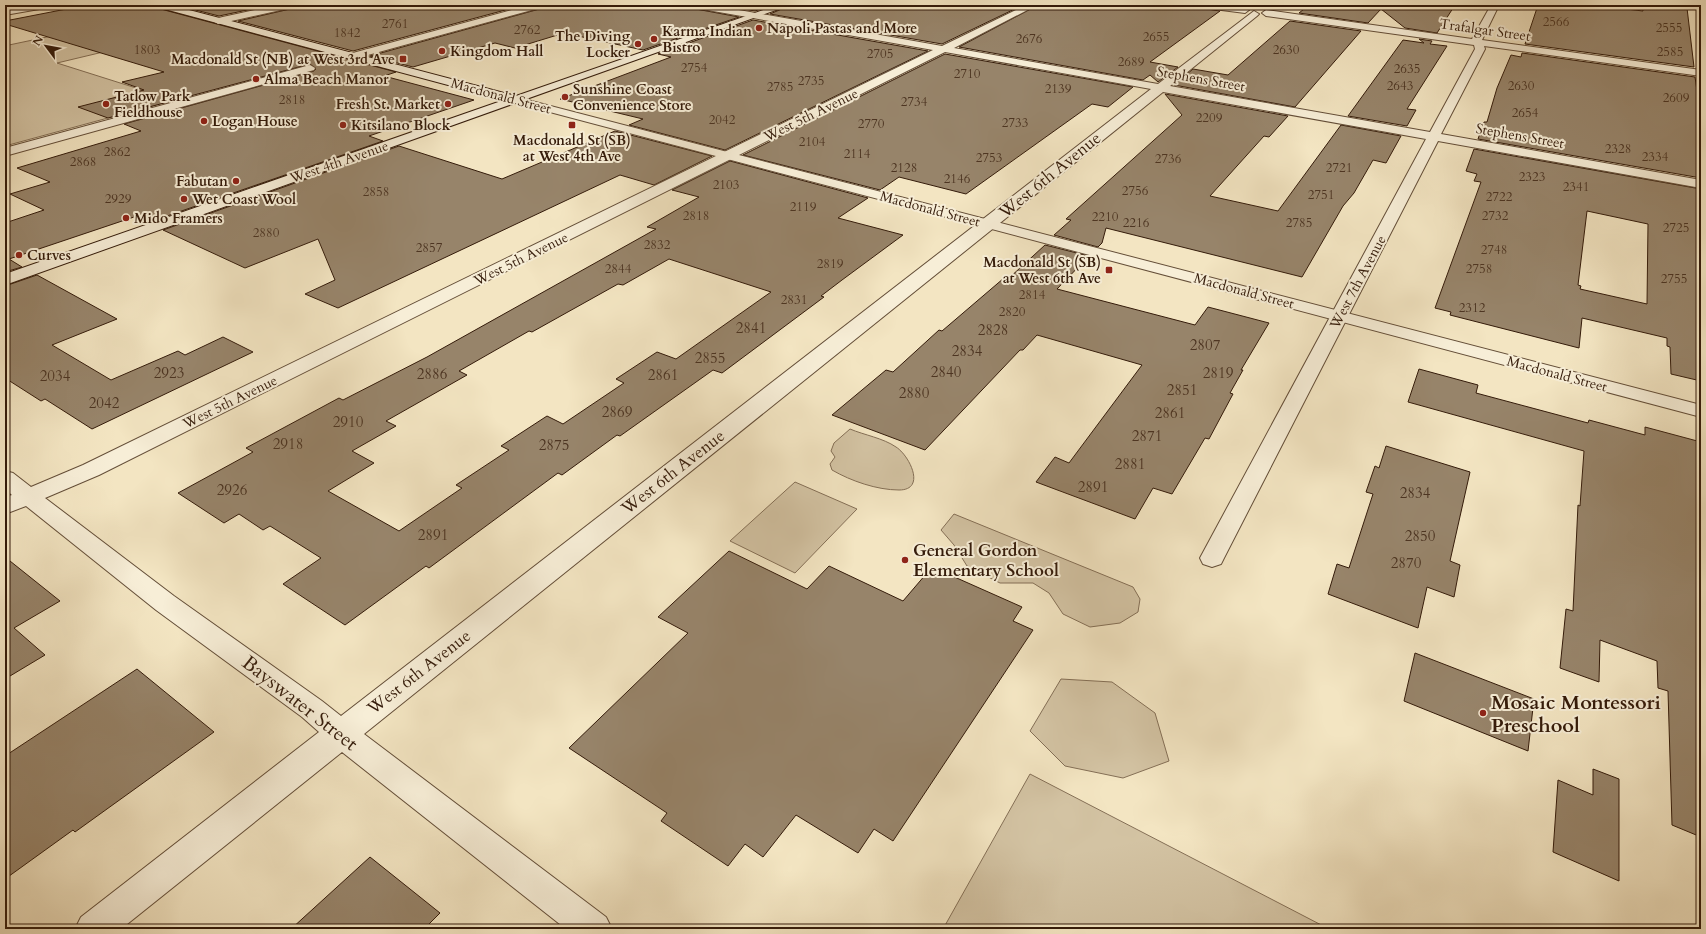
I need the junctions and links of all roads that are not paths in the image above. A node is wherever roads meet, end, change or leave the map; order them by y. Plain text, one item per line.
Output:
1 (45, 5) edge
2 (160, 5) edge
3 (290, 5) edge
4 (540, 5) edge
5 (696, 5) edge
6 (786, 5) edge
7 (1033, 5) edge
8 (1206, 5) edge
9 (1495, 5) edge
10 (1256, 10) edge
11 (5, 12) edge
12 (756, 15) junction
13 (218, 21) junction
14 (1478, 43) junction
15 (946, 49) junction
16 (353, 56) junction
17 (310, 68) dead end
18 (1701, 74) edge
19 (1160, 87) junction
20 (516, 100) junction
21 (1434, 136) junction
22 (5, 152) edge
23 (729, 156) junction
24 (1701, 184) edge
25 (989, 224) junction
26 (5, 280) edge
27 (1340, 316) junction
28 (1701, 411) edge
29 (5, 478) edge
30 (17, 501) edge
31 (1212, 558) dead end
32 (342, 733) junction
33 (93, 929) edge
34 (594, 929) edge

1 - 11 street
2 - 13 street, Macdonald Street
3 - 13 street
4 - 16 street
5 - 12 street, Stephens Street
6 - 12 street, West 4th Avenue
7 - 15 street, West 5th Avenue
8 - 10 street, Trafalgar Street
9 - 14 street, West 7th Avenue
10 - 14 street, Trafalgar Street
10 - 19 street, West 6th Avenue
12 - 15 street, Stephens Street
12 - 20 street, West 4th Avenue
13 - 16 street, Macdonald Street
14 - 18 street, Trafalgar Street
14 - 21 street, West 7th Avenue
15 - 19 street, Stephens Street
15 - 23 street, West 5th Avenue
16 - 20 street, Macdonald Street
17 - 22 street
19 - 21 street, Stephens Street
19 - 25 street, West 6th Avenue
20 - 23 street, Macdonald Street
20 - 26 street, West 4th Avenue
21 - 24 street, Stephens Street
21 - 27 street, West 7th Avenue
23 - 25 street, Macdonald Street
23 - 30 street, West 5th Avenue
25 - 27 street, Macdonald Street
25 - 32 street, West 6th Avenue
27 - 28 street, Macdonald Street
27 - 31 street, West 7th Avenue
29 - 30 street, Bayswater Street
30 - 32 street, Bayswater Street
32 - 33 street, West 6th Avenue
32 - 34 street, Bayswater Street

